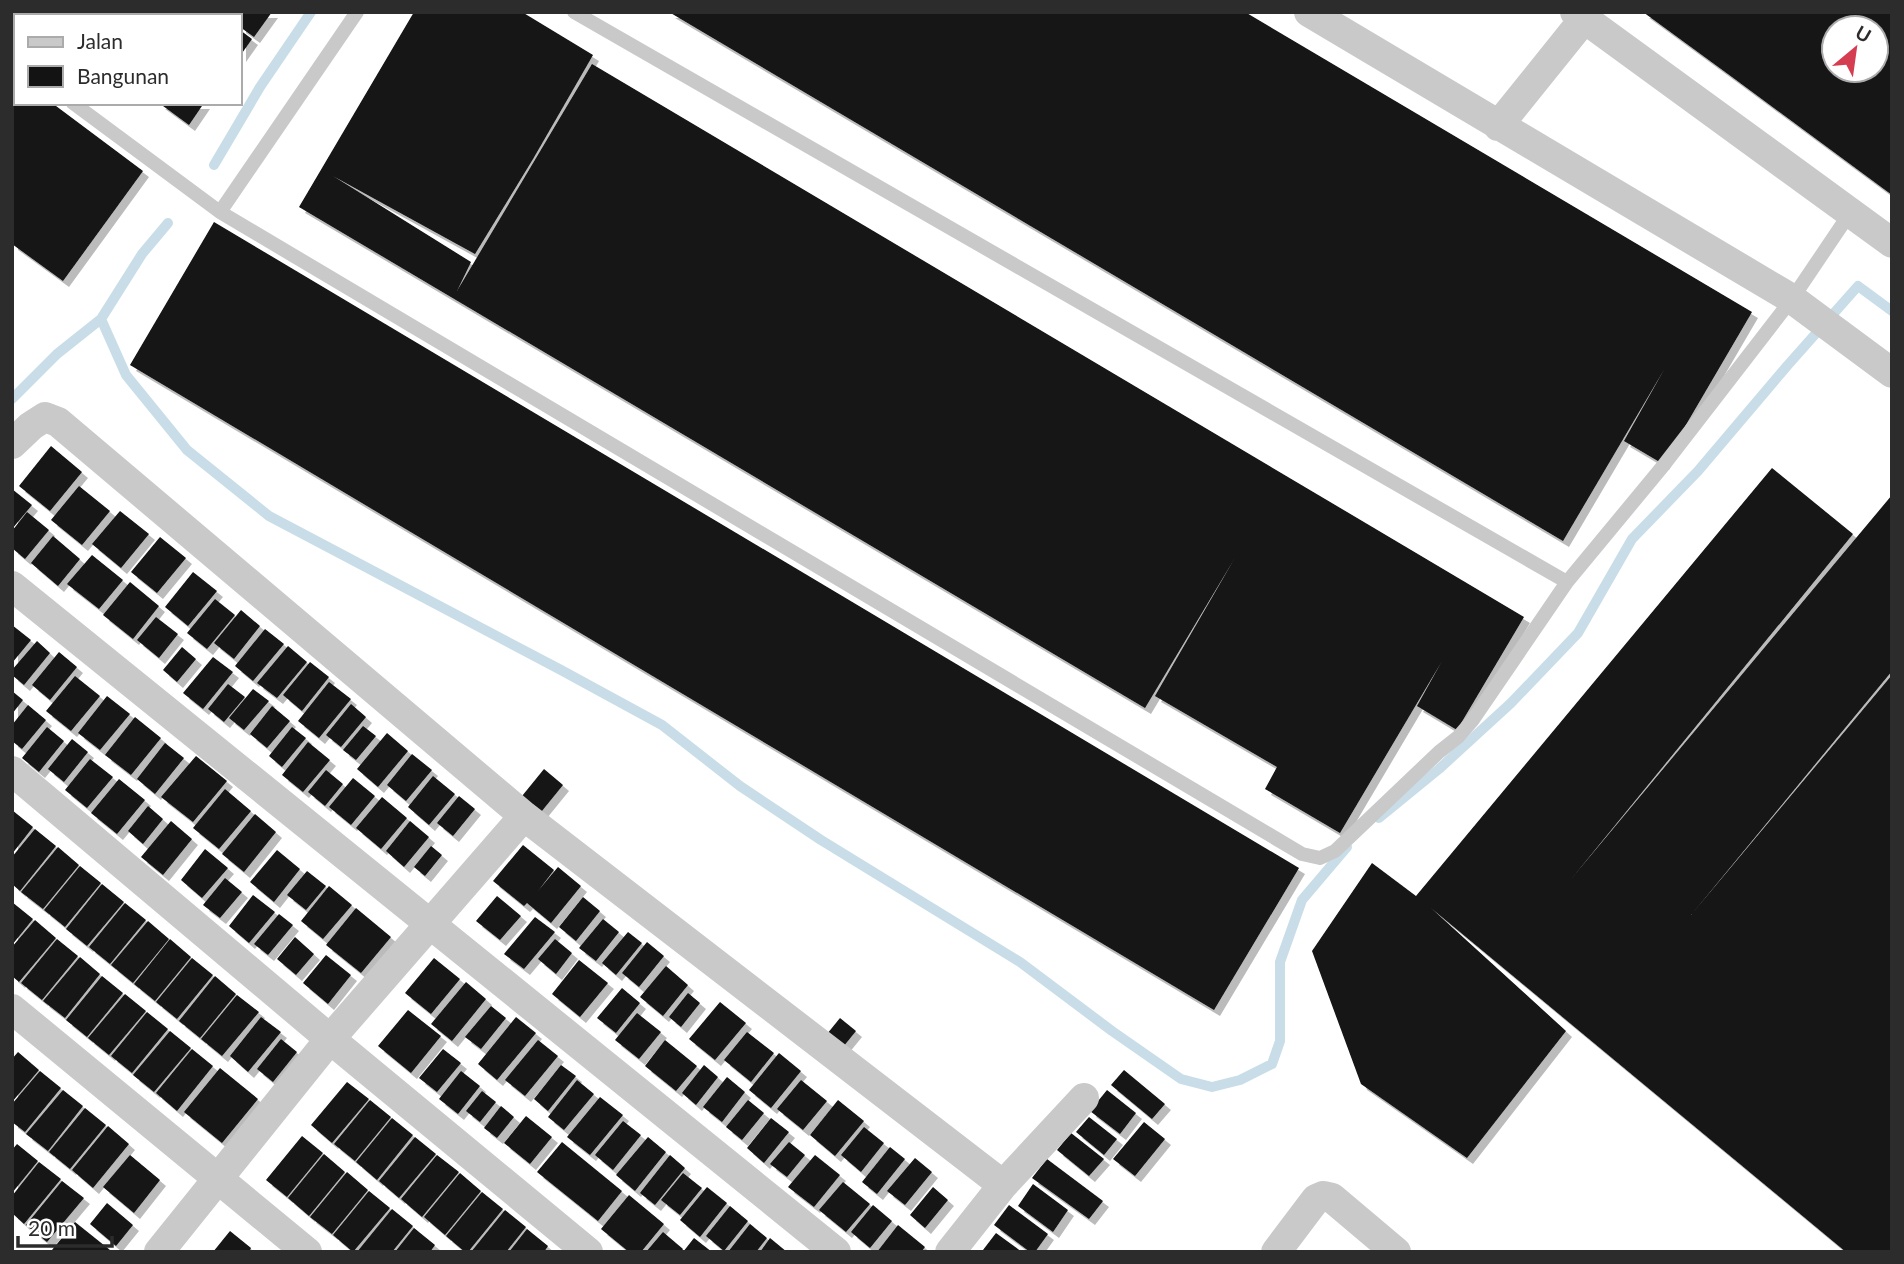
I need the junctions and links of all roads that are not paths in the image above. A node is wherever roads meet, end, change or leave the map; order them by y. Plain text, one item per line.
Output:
1 (357, 12) edge
2 (574, 12) edge
3 (1309, 12) edge
4 (1580, 16) edge
5 (76, 105) edge
6 (1498, 126) junction
7 (220, 212) junction
8 (1850, 213) junction
9 (1892, 243) edge
10 (1801, 306) junction
11 (1892, 373) edge
12 (12, 444) edge
13 (1567, 582) junction
14 (12, 586) edge
15 (12, 771) edge
16 (524, 816) junction
17 (429, 924) junction
18 (12, 1009) edge
19 (330, 1039) junction
20 (1084, 1098) dead end
21 (219, 1178) junction
22 (1003, 1185) junction
23 (159, 1252) edge
24 (307, 1252) edge
25 (588, 1252) edge
26 (836, 1252) edge
27 (950, 1252) edge
28 (1276, 1252) edge
29 (1396, 1252) edge

1 - 7 lane
2 - 13 lane
3 - 6 street
4 - 6 street
4 - 8 street
5 - 7 lane
6 - 10 street
7 - 13 lane
8 - 9 street
8 - 10 lane
10 - 11 street
10 - 13 lane
12 - 16 street
14 - 17 street
15 - 19 street
16 - 17 street
16 - 22 street
17 - 19 street
17 - 26 street
18 - 21 street
19 - 21 street
19 - 25 street
20 - 22 street
21 - 23 street
21 - 24 street
22 - 27 street
28 - 29 street

